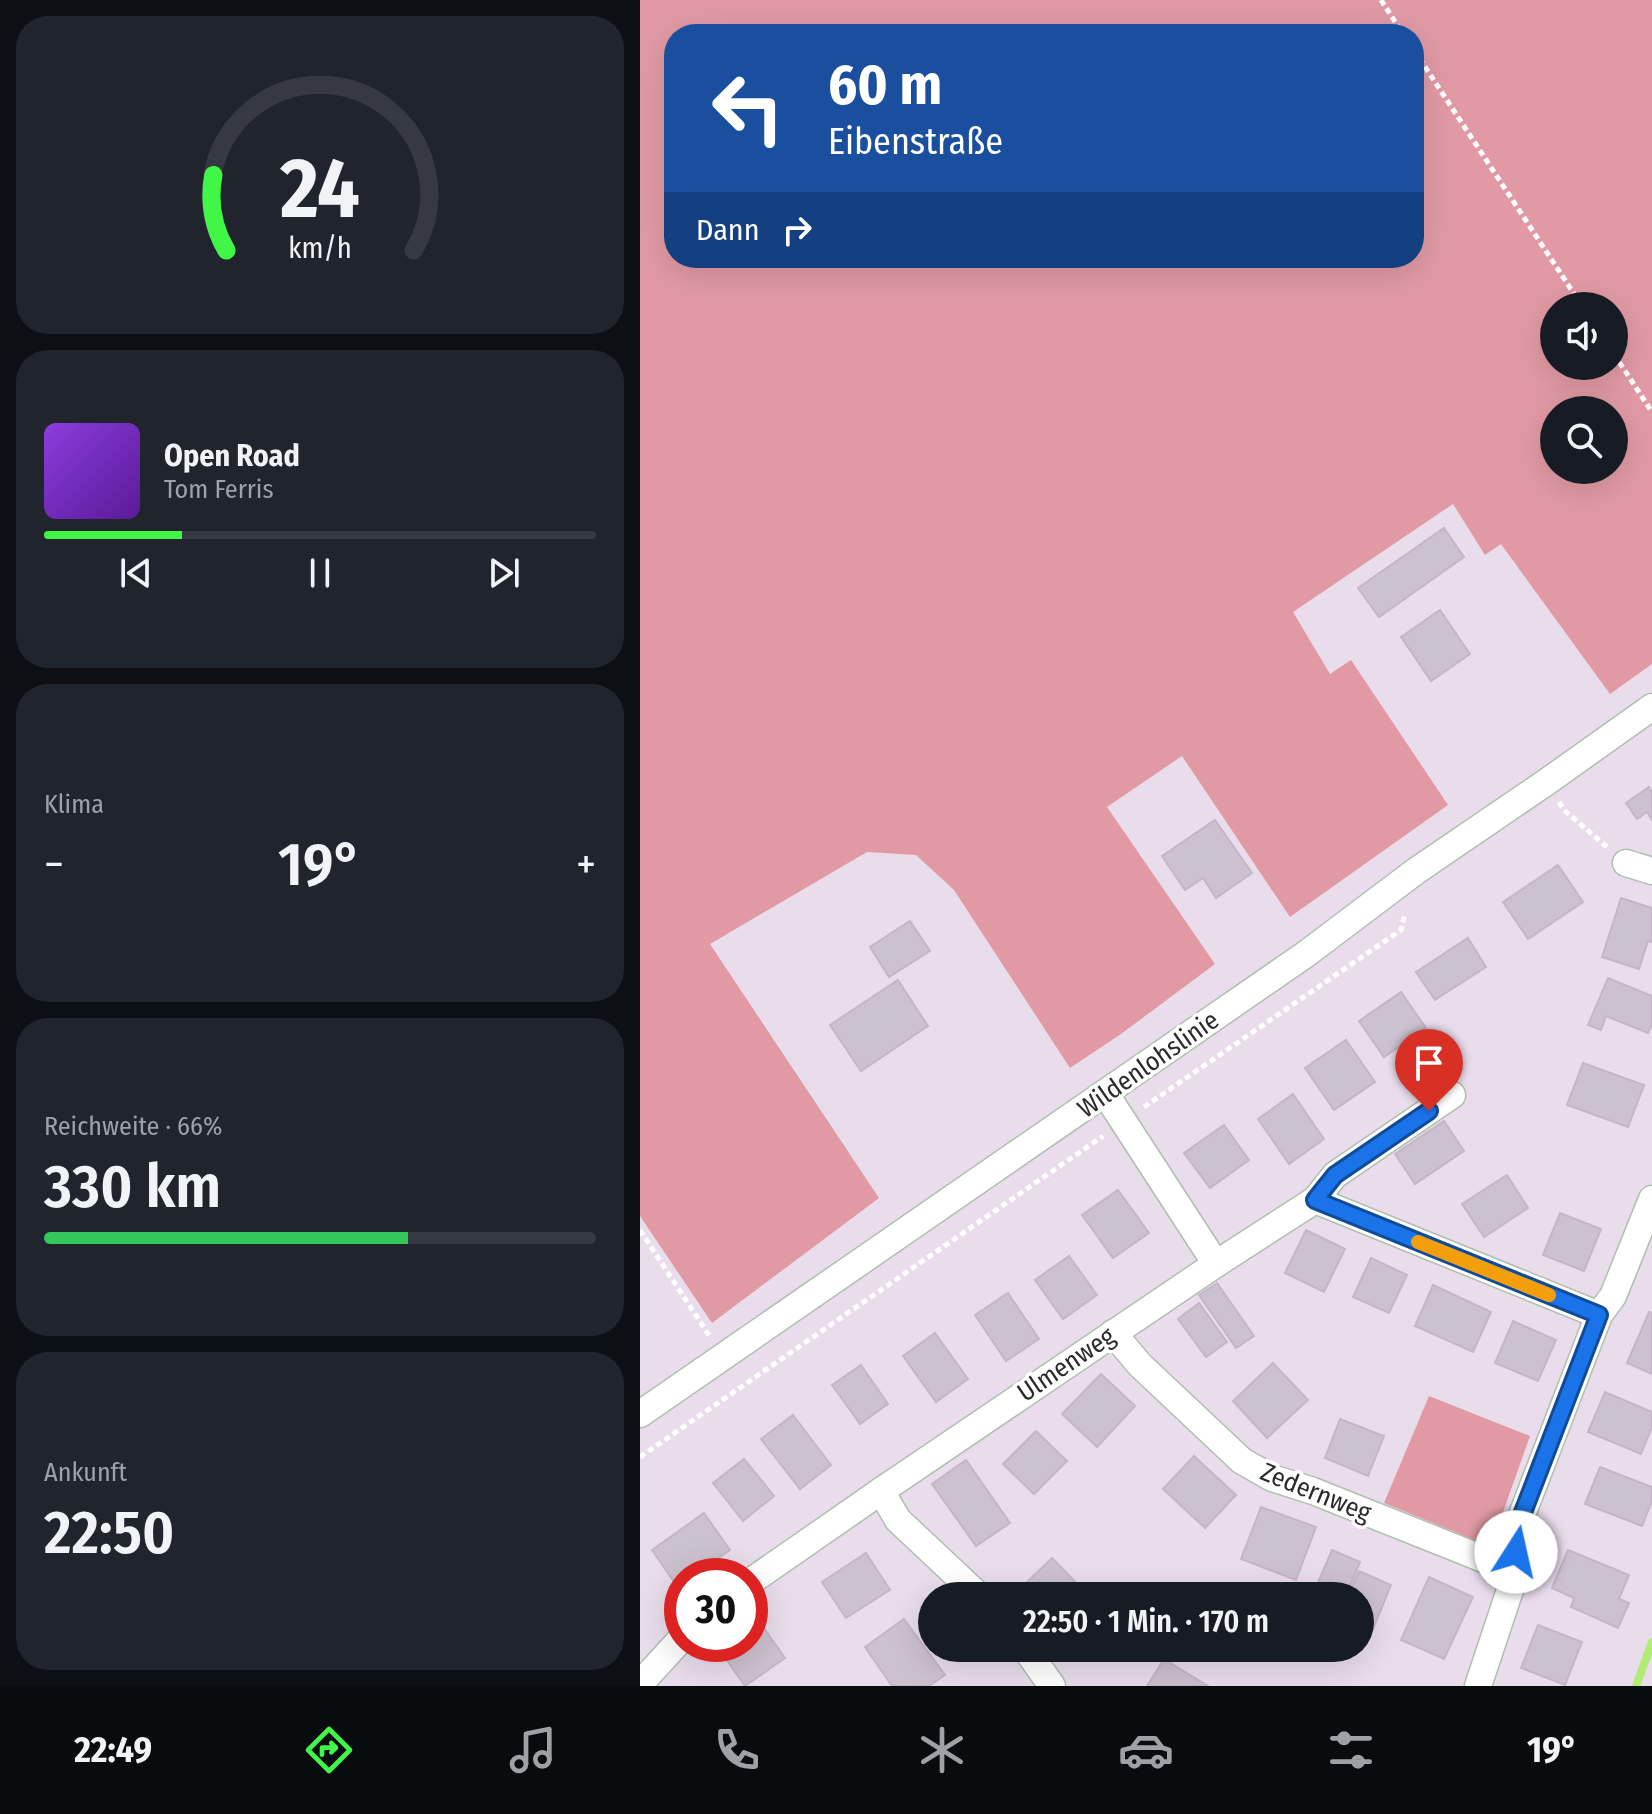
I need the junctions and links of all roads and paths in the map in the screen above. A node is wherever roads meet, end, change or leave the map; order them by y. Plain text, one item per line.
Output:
1 (1381, 0) edge
2 (1397, 24) edge
3 (1424, 65) edge
4 (1573, 292) edge
5 (1628, 375) edge
6 (1652, 412) edge
7 (1652, 707) edge
8 (1564, 810) dead end
9 (1626, 863) joint
10 (1416, 871) junction
11 (1652, 871) edge
12 (1105, 1093) junction
13 (1452, 1095) dead end
14 (1125, 1121) junction
15 (1652, 1199) edge
16 (1315, 1200) junction
17 (640, 1230) edge
18 (1216, 1264) junction
19 (1599, 1315) junction
20 (1113, 1333) junction
21 (723, 1357) junction
22 (640, 1414) edge
23 (640, 1457) edge
24 (881, 1491) junction
25 (768, 1569) edge
26 (1516, 1572) junction
27 (964, 1582) edge
28 (664, 1658) edge
29 (1035, 1662) edge
30 (640, 1684) edge
31 (1052, 1686) edge
32 (1478, 1686) edge

1 - 2 path
3 - 4 path
5 - 6 path
7 - 10 street, Wildenlohslinie
8 - 9 path
9 - 11 street
10 - 12 street, Wildenlohslinie
10 - 14 path
12 - 14 street
12 - 21 street, Wildenlohslinie
13 - 16 street, Ulmenweg
14 - 18 street
14 - 23 path
15 - 19 street
16 - 18 street, Ulmenweg
16 - 19 street
17 - 21 path
18 - 20 street, Ulmenweg
19 - 26 street
20 - 24 street, Ulmenweg
20 - 26 street, Zedernweg
21 - 22 street, Wildenlohslinie
24 - 25 street, Ulmenweg
24 - 27 street
26 - 32 street
28 - 30 street
29 - 31 street

